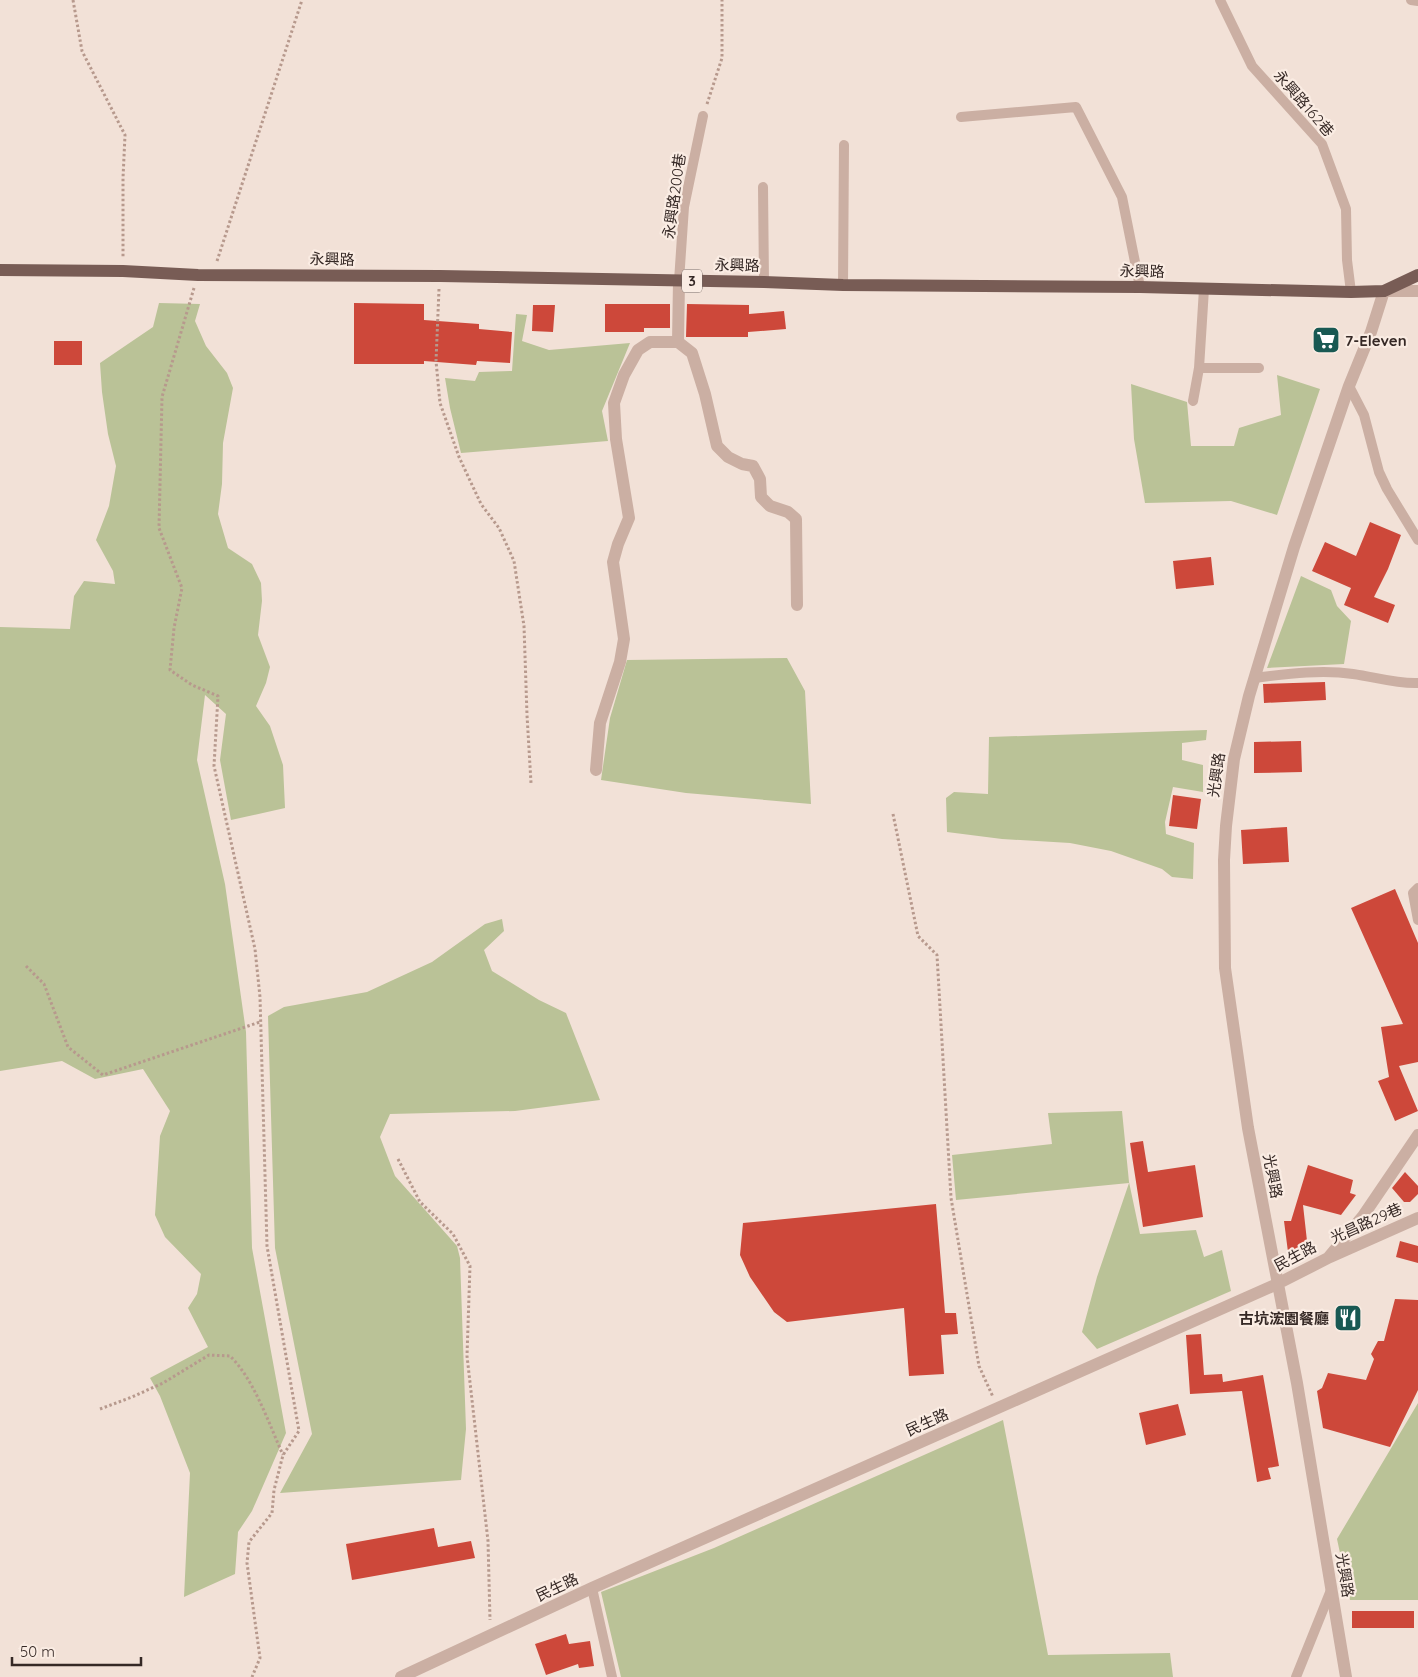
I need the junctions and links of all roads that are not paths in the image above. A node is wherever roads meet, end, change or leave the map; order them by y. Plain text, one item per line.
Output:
1 (1220, 0) edge
2 (1411, 0) edge
3 (1418, 1) edge
4 (703, 116) road end
5 (961, 117) dead end
6 (844, 145) dead end
7 (763, 187) dead end
8 (0, 270) edge
9 (1418, 275) edge
10 (679, 281) junction
11 (764, 282) junction
12 (843, 285) junction
13 (1140, 287) junction
14 (1204, 289) junction
15 (1384, 291) junction
16 (1418, 291) edge
17 (1351, 292) junction
18 (678, 342) junction
19 (1199, 368) junction
20 (1259, 368) dead end
21 (1349, 386) junction
22 (1193, 401) dead end
23 (1418, 540) edge
24 (797, 605) dead end
25 (1254, 678) junction
26 (1418, 683) edge
27 (596, 770) dead end
28 (1418, 888) edge
29 (1418, 920) edge
30 (1418, 1136) edge
31 (1418, 1218) edge
32 (1328, 1258) junction
33 (1277, 1284) junction
34 (592, 1588) junction
35 (1331, 1590) junction
36 (401, 1677) edge
37 (612, 1677) edge
38 (1296, 1677) edge
39 (1346, 1677) edge

1 - 17 lane, 永興路162巷
2 - 3 lane
4 - 10 lane, 永興路200巷
5 - 13 lane
6 - 12 lane
7 - 11 lane
8 - 10 main road, 永興路 / 3
9 - 15 main road, 3
10 - 11 main road, 永興路 / 3
10 - 18 street
11 - 12 main road, 永興路 / 3
12 - 13 main road, 永興路 / 3
13 - 14 main road, 永興路 / 3
14 - 17 main road, 永興路 / 3
14 - 19 lane
15 - 16 street, 永興路
15 - 17 main road, 永興路 / 3
15 - 21 street
18 - 24 street
18 - 27 street
19 - 20 lane
19 - 22 lane
21 - 23 lane
21 - 25 street
25 - 26 lane
25 - 33 street, 光興路
28 - 29 lane
30 - 32 street, 民生路
31 - 32 street, 光昌路29巷
32 - 33 street, 民生路
33 - 34 street, 民生路
33 - 35 street, 光興路
34 - 36 street, 民生路
34 - 37 lane
35 - 38 lane
35 - 39 street, 光興路

